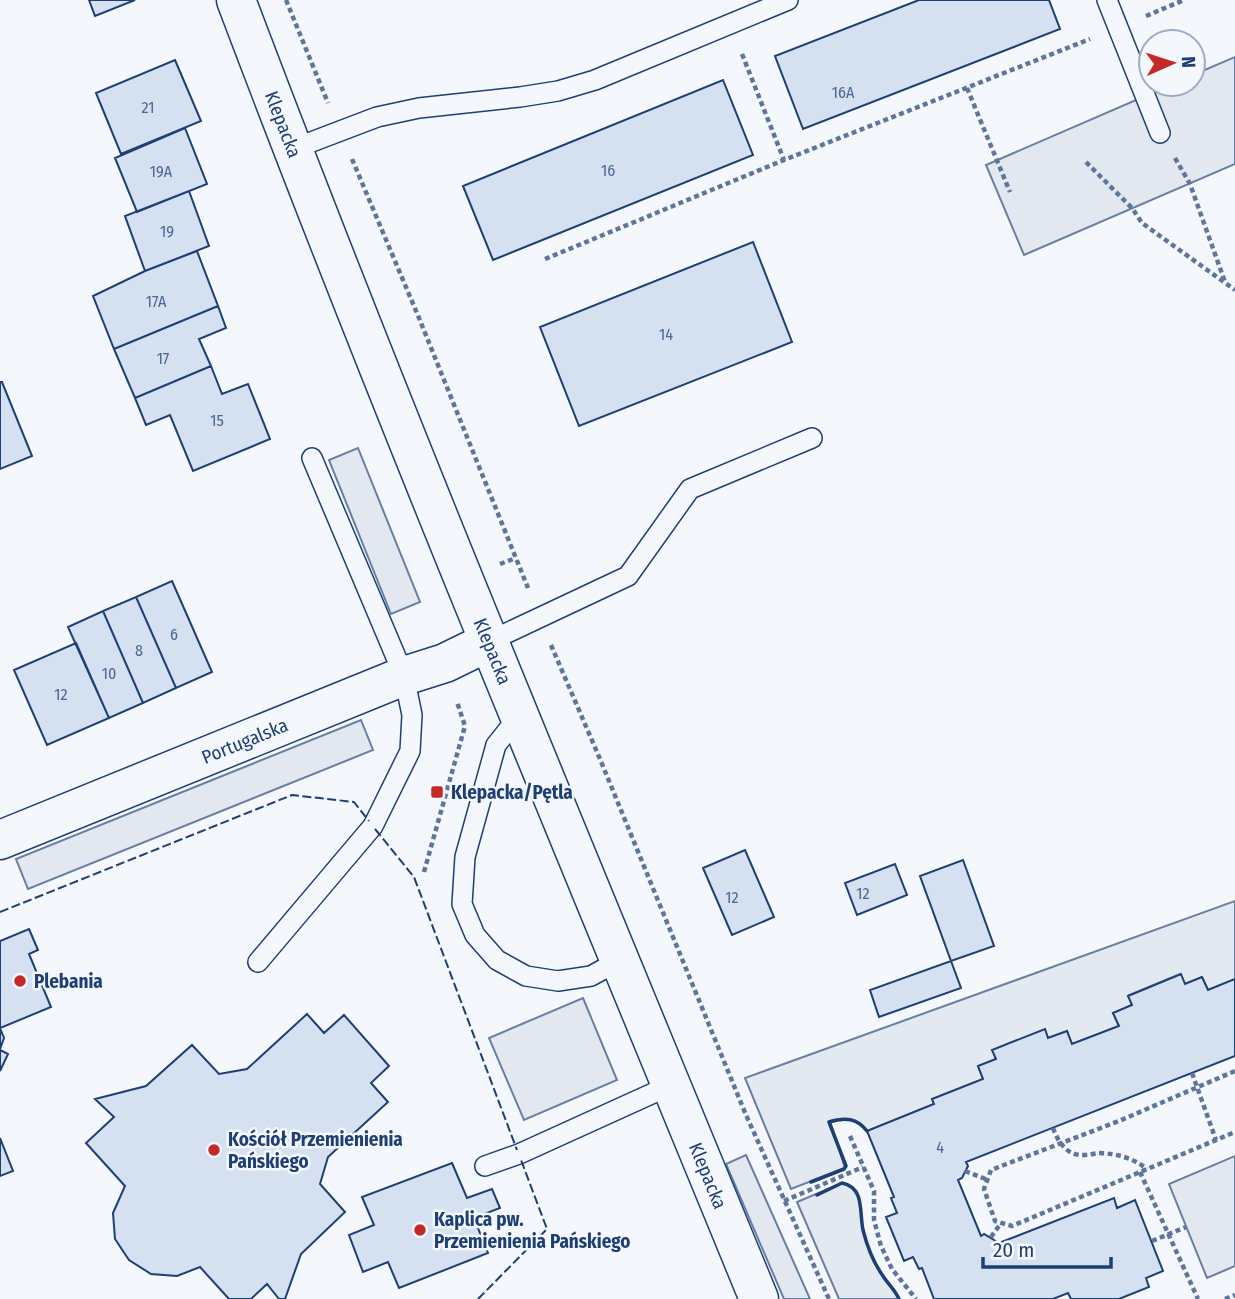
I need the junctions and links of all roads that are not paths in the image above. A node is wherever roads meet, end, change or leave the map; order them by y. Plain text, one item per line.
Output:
1 (236, 0) edge
2 (788, 0) edge
3 (1107, 0) edge
4 (1160, 133) road end
5 (293, 149) junction
6 (812, 439) dead end
7 (312, 458) dead end
8 (490, 641) junction
9 (404, 676) junction
10 (520, 715) junction
11 (0, 839) edge
12 (620, 960) junction
13 (258, 962) dead end
14 (671, 1085) junction
15 (485, 1166) dead end
16 (759, 1299) edge

1 - 5 street, Klepacka
2 - 5 lane
3 - 4 lane
5 - 8 street, Klepacka
6 - 8 lane
7 - 9 lane
8 - 9 street, Portugalska
8 - 10 street, Klepacka
9 - 11 street, Portugalska
9 - 13 lane
10 - 12 street, Klepacka
10 - 12 lane
12 - 14 street, Klepacka
14 - 15 lane
14 - 16 street, Klepacka

